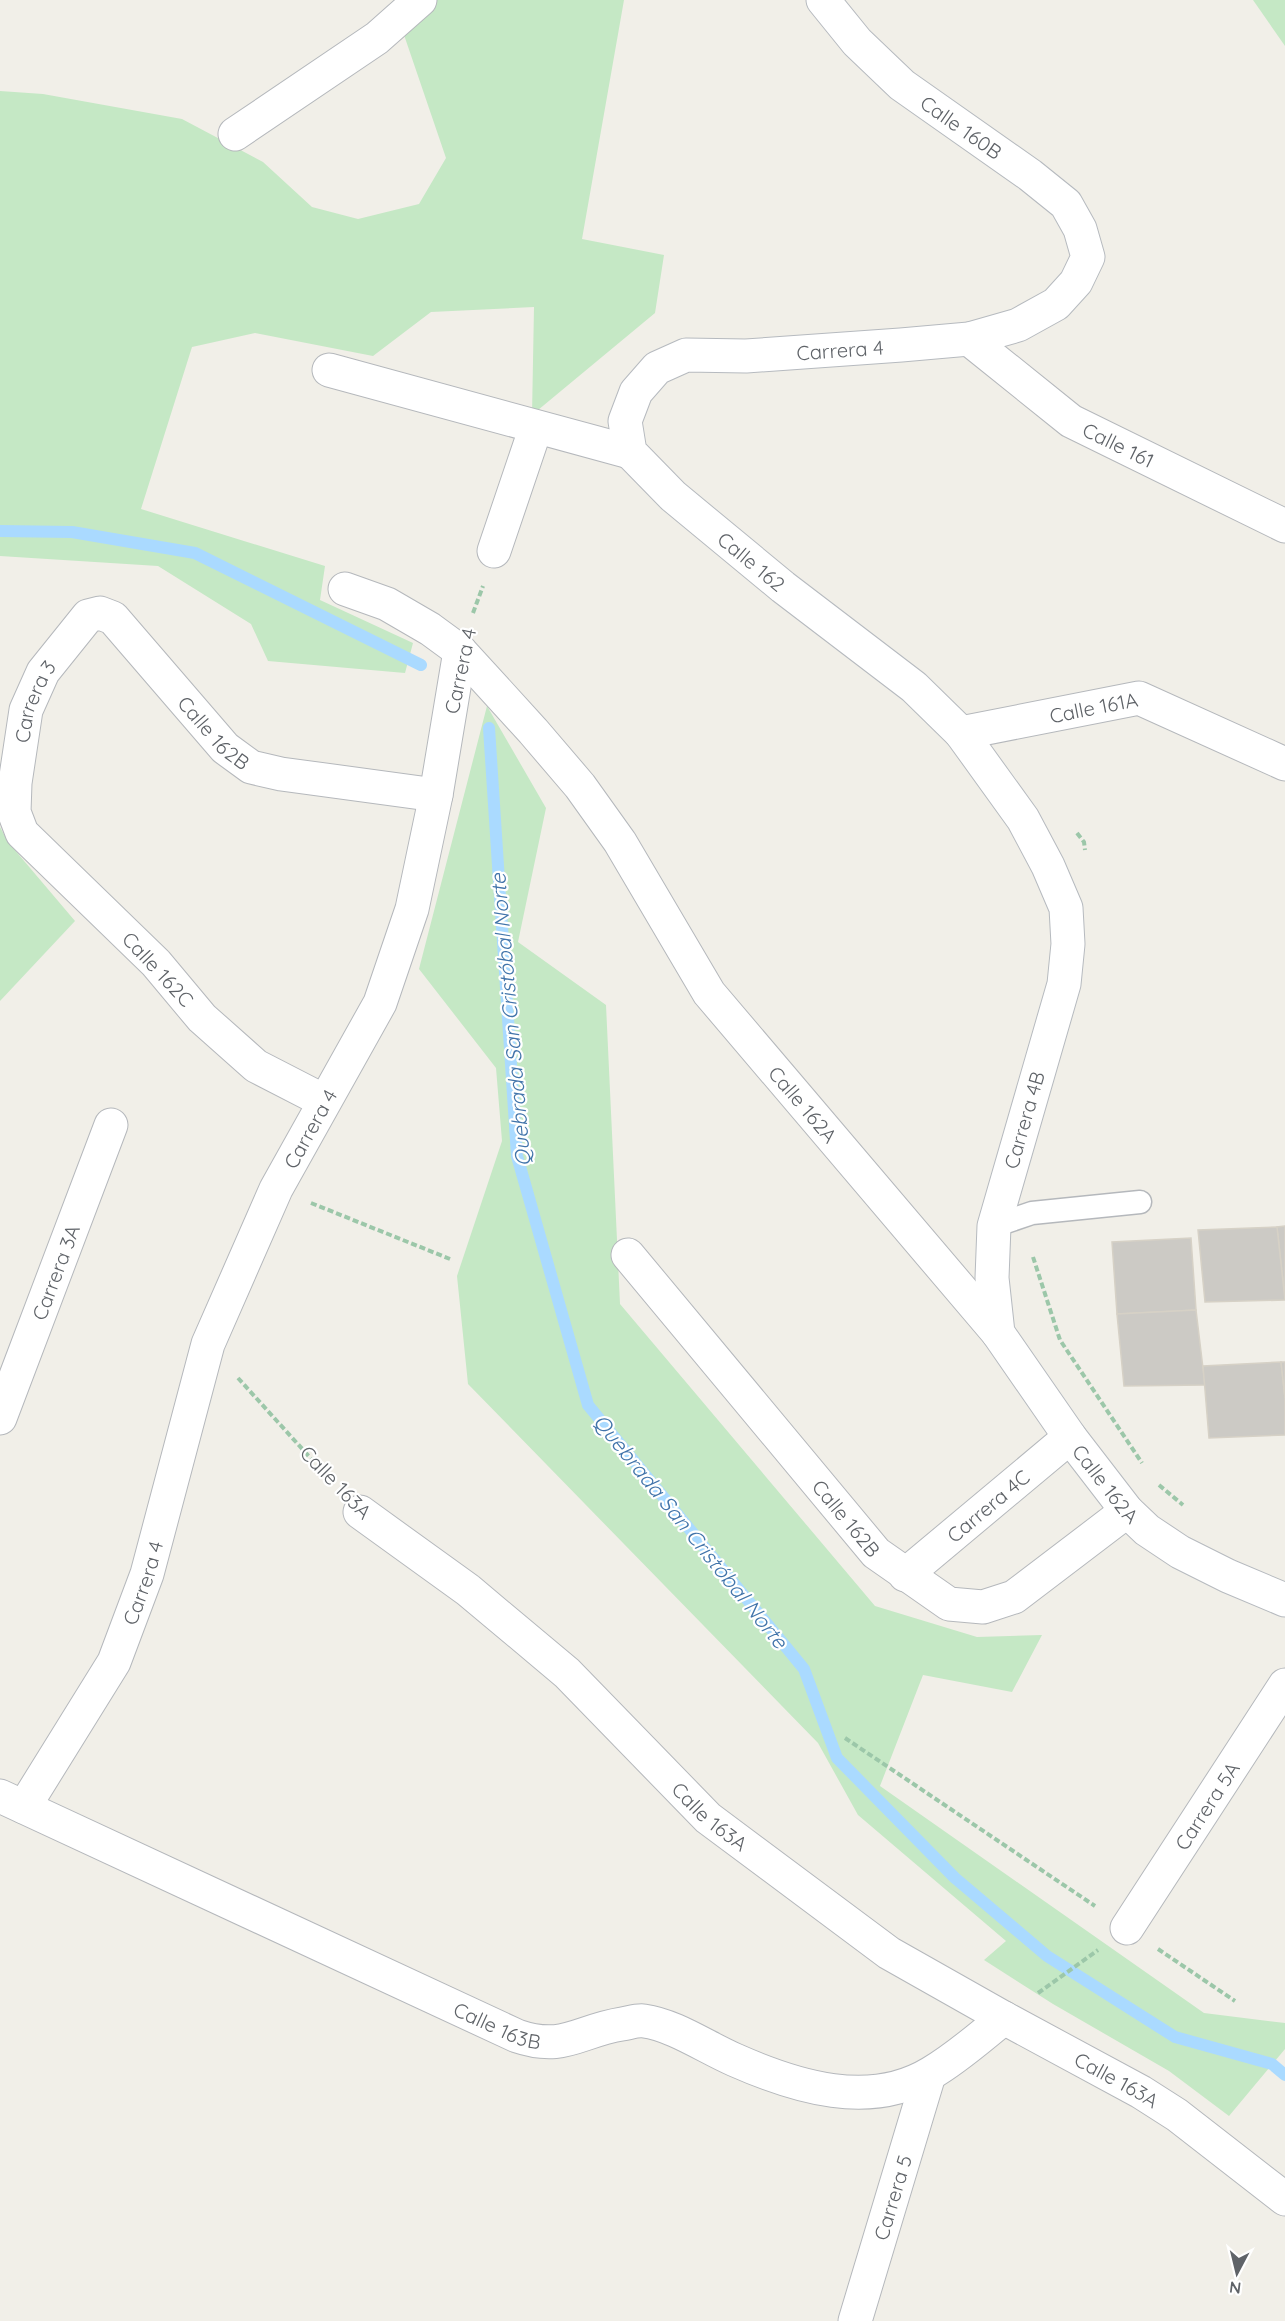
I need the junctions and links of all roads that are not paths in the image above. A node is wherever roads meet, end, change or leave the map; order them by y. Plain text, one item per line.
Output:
1 (420, 0) edge
2 (823, 0) edge
3 (235, 134) dead end
4 (1088, 257) joint
5 (969, 339) junction
6 (329, 370) dead end
7 (536, 427) junction
8 (630, 452) junction
9 (1285, 526) edge
10 (494, 551) road end
11 (345, 589) dead end
12 (100, 613) joint
13 (460, 651) junction
14 (961, 733) junction
15 (1285, 764) edge
16 (436, 795) junction
17 (14, 812) joint
18 (1066, 908) joint
19 (324, 1101) junction
20 (111, 1125) dead end
21 (1140, 1202) dead end
22 (994, 1226) junction
23 (628, 1255) dead end
24 (998, 1333) junction
25 (0, 1418) edge
26 (1070, 1437) junction
27 (1126, 1511) junction
28 (360, 1512) road end
29 (905, 1575) junction
30 (1285, 1600) edge
31 (1285, 1685) edge
32 (12, 1801) edge
33 (1127, 1928) road end
34 (1004, 2019) junction
35 (929, 2074) junction
36 (1285, 2199) edge
37 (855, 2321) edge

1 - 3 street
2 - 4 street, Calle 160B
4 - 5 street, Carrera 4
5 - 8 street, Carrera 4
5 - 9 street, Calle 161
6 - 7 street
7 - 8 street
7 - 10 street
8 - 14 street, Calle 162
11 - 13 street, Calle 162A
12 - 16 street, Calle 162B
12 - 17 street, Carrera 3
13 - 16 street, Carrera 4
13 - 24 street, Calle 162A
14 - 15 street, Calle 161A
14 - 18 street, Calle 162
16 - 19 street, Carrera 4
17 - 19 street, Calle 162C
18 - 22 street, Carrera 4B
19 - 32 street, Carrera 4
20 - 25 street, Carrera 3A
21 - 22 lane
22 - 24 street, Carrera 4B
23 - 29 street, Calle 162B
24 - 26 street, Calle 162A
26 - 27 street, Calle 162A
26 - 29 street, Carrera 4C
27 - 29 street, Calle 162B
27 - 30 street, Calle 162A
28 - 34 street, Calle 163A
31 - 33 street, Carrera 5A
32 - 35 street, Calle 163B
34 - 35 street, Calle 163B
34 - 36 street, Calle 163A
35 - 37 street, Carrera 5

